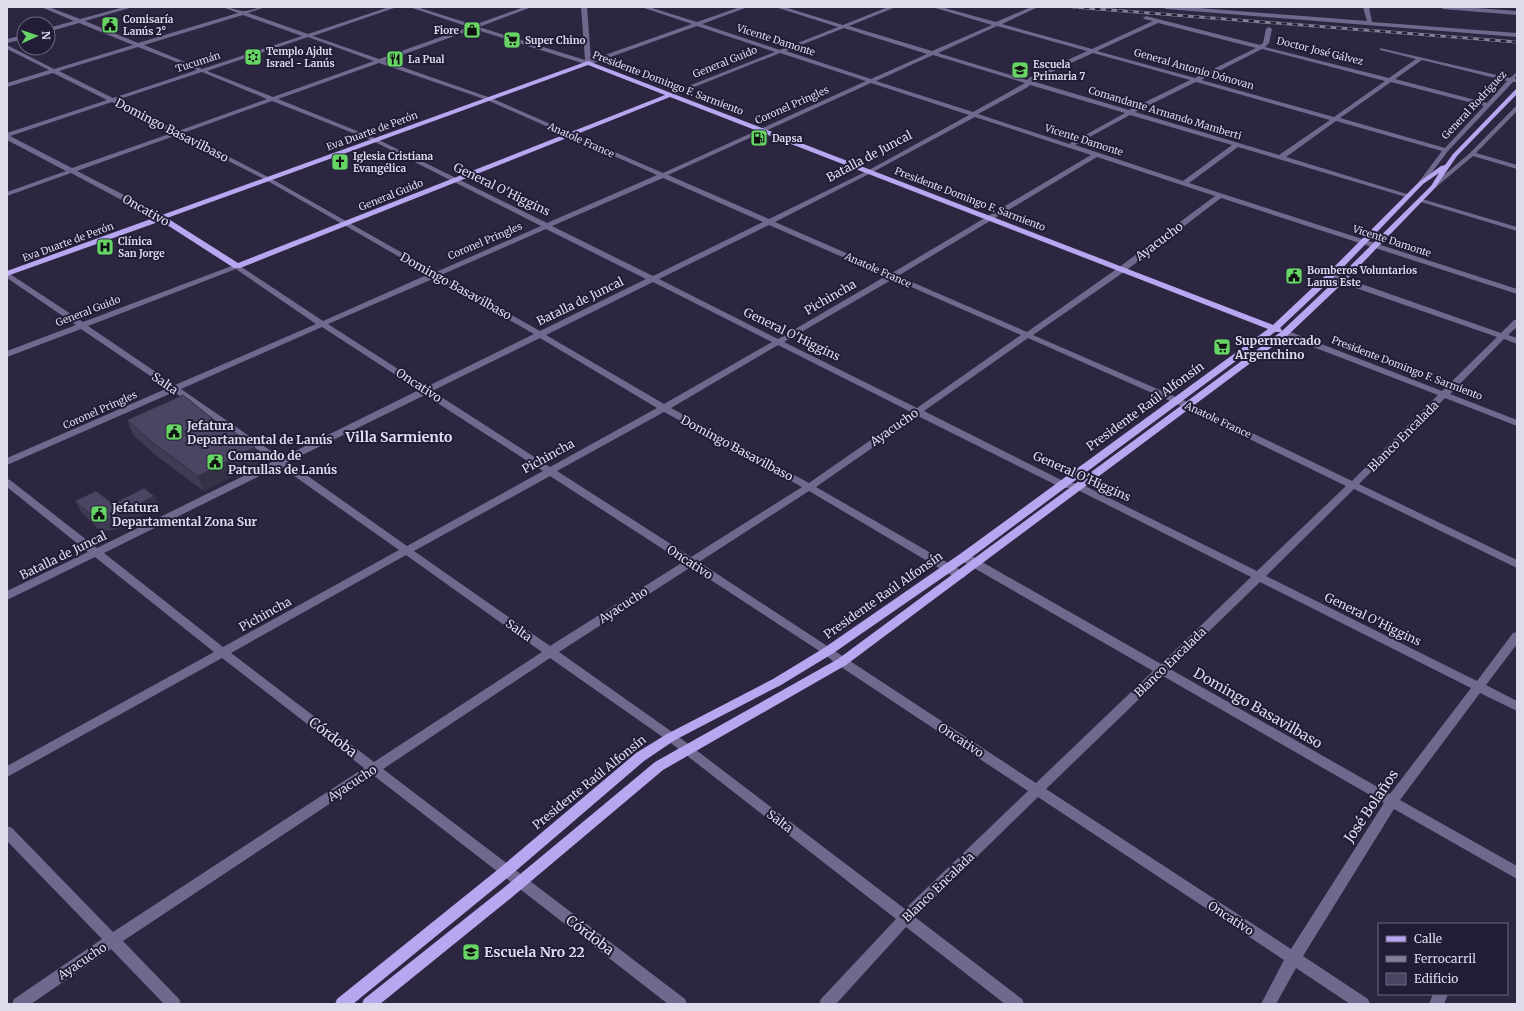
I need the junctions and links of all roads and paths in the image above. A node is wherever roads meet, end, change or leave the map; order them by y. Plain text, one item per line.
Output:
1 (44, 7) edge
2 (130, 7) edge
3 (226, 7) edge
4 (262, 7) edge
5 (394, 7) edge
6 (412, 7) edge
7 (528, 7) edge
8 (584, 7) edge
9 (644, 7) edge
10 (745, 7) edge
11 (778, 7) edge
12 (892, 7) edge
13 (935, 7) edge
14 (1035, 7) edge
15 (1166, 7) edge
16 (1174, 7) edge
17 (1272, 7) edge
18 (1366, 7) edge
19 (1443, 7) edge
20 (1461, 7) edge
21 (1468, 8) edge
22 (1483, 10) junction
23 (242, 13) junction
24 (1517, 13) edge
25 (1273, 16) junction
26 (1146, 18) dead end
27 (1517, 18) edge
28 (80, 21) junction
29 (1158, 21) junction
30 (697, 24) junction
31 (997, 24) junction
32 (1370, 24) junction
33 (474, 27) junction
34 (842, 27) junction
35 (56, 28) edge
36 (1269, 29) dead end
37 (1517, 35) edge
38 (308, 36) junction
39 (139, 45) junction
40 (7, 47) edge
41 (1262, 47) junction
42 (1382, 49) dead end
43 (1094, 51) junction
44 (779, 52) junction
45 (934, 53) junction
46 (1421, 58) junction
47 (378, 61) junction
48 (588, 64) junction
49 (202, 70) junction
50 (54, 71) junction
51 (1517, 74) edge
52 (1196, 80) junction
53 (1390, 80) junction
54 (870, 81) junction
55 (1514, 81) edge
56 (1029, 83) junction
57 (7, 85) edge
58 (1517, 90) edge
59 (670, 95) junction
60 (272, 98) junction
61 (489, 99) junction
62 (112, 100) junction
63 (1488, 105) junction
64 (1516, 110) edge
65 (1128, 113) junction
66 (974, 114) junction
67 (1336, 119) junction
68 (762, 130) junction
69 (177, 133) junction
70 (571, 135) junction
71 (7, 136) edge
72 (375, 140) junction
73 (1237, 145) junction
74 (1070, 146) junction
75 (1446, 150) junction
76 (1472, 154) junction
77 (1096, 155) junction
78 (1280, 158) junction
79 (1450, 162) junction
80 (1517, 167) edge
81 (72, 170) junction
82 (869, 172) junction
83 (662, 175) junction
84 (268, 179) junction
85 (456, 181) junction
86 (1184, 183) junction
87 (1421, 183) junction
88 (1432, 187) junction
89 (7, 194) edge
90 (1220, 195) junction
91 (1408, 196) junction
92 (1420, 200) junction
93 (162, 218) junction
94 (989, 218) junction
95 (769, 222) junction
96 (346, 224) junction
97 (547, 226) junction
98 (1517, 229) edge
99 (1363, 243) junction
100 (1374, 246) junction
101 (237, 266) junction
102 (1121, 270) junction
103 (7, 274) edge
104 (436, 274) junction
105 (892, 276) junction
106 (1330, 276) junction
107 (653, 279) junction
108 (1341, 280) junction
109 (1517, 292) edge
110 (1517, 322) edge
111 (322, 324) junction
112 (81, 326) junction
113 (1273, 329) junction
114 (1285, 333) junction
115 (541, 335) junction
116 (1026, 336) junction
117 (1503, 336) junction
118 (1517, 341) edge
119 (778, 342) junction
120 (7, 354) edge
121 (174, 389) junction
122 (427, 390) junction
123 (1445, 395) junction
124 (1176, 401) junction
125 (1188, 406) junction
126 (664, 408) junction
127 (918, 410) junction
128 (1517, 423) edge
129 (7, 462) edge
130 (280, 462) junction
131 (549, 470) junction
132 (7, 482) edge
133 (1063, 484) junction
134 (1353, 485) junction
135 (809, 486) junction
136 (1078, 486) junction
137 (406, 550) junction
138 (97, 553) junction
139 (964, 557) junction
140 (689, 562) junction
141 (975, 564) junction
142 (1517, 564) edge
143 (948, 568) junction
144 (960, 575) junction
145 (1258, 577) junction
146 (7, 596) edge
147 (1517, 636) edge
148 (828, 651) junction
149 (222, 652) junction
150 (550, 652) junction
151 (842, 662) junction
152 (1161, 670) junction
153 (1479, 686) junction
154 (1517, 706) edge
155 (671, 737) junction
156 (686, 749) junction
157 (375, 768) junction
158 (7, 772) edge
159 (1038, 790) junction
160 (1392, 801) junction
161 (7, 832) edge
162 (506, 871) junction
163 (1517, 873) edge
164 (520, 881) junction
165 (906, 917) junction
166 (112, 941) junction
167 (1293, 959) junction
168 (1440, 995) edge
169 (19, 1004) edge
170 (174, 1004) edge
171 (342, 1004) edge
172 (369, 1004) edge
173 (680, 1004) edge
174 (826, 1004) edge
175 (1017, 1004) edge
176 (1268, 1004) edge
177 (1363, 1004) edge
178 (1436, 1004) edge

1 - 28 street, General O'Higgins
2 - 28 street
3 - 23 street, Anatole France
4 - 23 street
5 - 38 street, Tucumán
6 - 33 street, Presidente Domingo F. Sarmiento
7 - 33 street
8 - 48 street
9 - 30 street, Vicente Damonte
10 - 30 street, Eva Duarte de Perón
11 - 34 street, Comandante Armando Mamberti
12 - 34 street, General Guido
13 - 31 street, General Antonio Dónovan
14 - 31 street, Coronel Pringles
15 - 16 street
16 - 25 street
17 - 25 street
18 - 32 street
19 - 21 street
20 - 21 street
21 - 22 street
22 - 24 street
22 - 27 street
23 - 38 street, Anatole France
23 - 39 street
25 - 32 street
26 - 29 street, Doctor José Gálvez
28 - 35 street
28 - 39 street, General O'Higgins
29 - 41 street, Doctor José Gálvez
29 - 43 street, Batalla de Juncal
30 - 44 street, Vicente Damonte
30 - 48 street, Eva Duarte de Perón
31 - 43 street, General Antonio Dónovan
31 - 45 street, Coronel Pringles
32 - 37 street
33 - 47 street
33 - 48 street, Presidente Domingo F. Sarmiento
34 - 44 street, General Guido
34 - 45 street, Comandante Armando Mamberti
36 - 41 street
38 - 47 street, Anatole France
38 - 49 street, Tucumán
39 - 49 street, General O'Higgins
39 - 50 street
40 - 50 street, Domingo Basavilbaso
41 - 52 street
41 - 53 street, Doctor José Gálvez
42 - 46 street
43 - 52 street, General Antonio Dónovan
43 - 56 street, Batalla de Juncal
44 - 54 street, Vicente Damonte
44 - 59 street, General Guido
45 - 54 street, Coronel Pringles
45 - 56 street, Comandante Armando Mamberti
46 - 53 street
46 - 55 street
47 - 60 street
47 - 61 street, Anatole France
48 - 59 main road, Presidente Domingo F. Sarmiento
48 - 61 main road, Eva Duarte de Perón
49 - 60 street, General O'Higgins
49 - 62 street, Tucumán
50 - 57 street
50 - 62 street, Domingo Basavilbaso
51 - 55 street, General Rodríguez
52 - 65 street
52 - 67 street, General Antonio Dónovan
53 - 63 street, Doctor José Gálvez
53 - 67 street
54 - 66 street, Vicente Damonte
54 - 68 street, Coronel Pringles
55 - 63 street, General Rodríguez
56 - 65 street, Comandante Armando Mamberti
56 - 66 street, Batalla de Juncal
58 - 79 main road, Presidente Raúl Alfonsín
59 - 68 main road, Presidente Domingo F. Sarmiento
59 - 70 main road, General Guido
60 - 69 street
60 - 72 street, General O'Higgins
61 - 70 street, Anatole France
61 - 72 main road, Eva Duarte de Perón
62 - 69 street, Domingo Basavilbaso
62 - 71 street, Tucumán
63 - 75 street, General Rodríguez
64 - 76 street
65 - 73 street, Comandante Armando Mamberti
65 - 74 street
66 - 74 street, Vicente Damonte
66 - 82 street, Batalla de Juncal
67 - 75 street, General Antonio Dónovan
67 - 78 street
68 - 82 main road, Presidente Domingo F. Sarmiento
68 - 83 street, Coronel Pringles
69 - 81 street
69 - 84 street, Domingo Basavilbaso
70 - 83 street, Anatole France
70 - 85 main road, General Guido
71 - 81 street, Oncativo
72 - 84 main road, Eva Duarte de Perón
72 - 85 street, General O'Higgins
73 - 78 street, Comandante Armando Mamberti
73 - 86 street
74 - 77 street, Vicente Damonte
75 - 87 street, Presidente Raúl Alfonsín
76 - 80 street
76 - 88 street, Presidente Raúl Alfonsín
77 - 86 street, Vicente Damonte
77 - 94 street, Pichincha
78 - 91 street, Comandante Armando Mamberti
79 - 87 main road, Presidente Raúl Alfonsín
79 - 88 main road, Presidente Raúl Alfonsín
81 - 89 street
81 - 93 street, Oncativo
82 - 94 main road, Presidente Domingo F. Sarmiento
82 - 95 street, Batalla de Juncal
83 - 95 street, Anatole France
83 - 97 street, Coronel Pringles
84 - 93 main road, Eva Duarte de Perón
84 - 96 street, Domingo Basavilbaso
85 - 96 main road, General Guido
85 - 97 street, General O'Higgins
86 - 90 street, Vicente Damonte
87 - 91 main road, Presidente Raúl Alfonsín
88 - 92 main road, Presidente Raúl Alfonsín
90 - 99 street, Vicente Damonte
90 - 102 street, Ayacucho
91 - 99 main road, Presidente Raúl Alfonsín
92 - 98 street
92 - 100 main road, Presidente Raúl Alfonsín
93 - 101 main road, Oncativo
93 - 103 main road, Eva Duarte de Perón
94 - 102 main road, Presidente Domingo F. Sarmiento
94 - 105 street, Pichincha
95 - 105 street, Anatole France
95 - 107 street, Batalla de Juncal
96 - 101 main road, General Guido
96 - 104 street, Domingo Basavilbaso
97 - 104 street, Coronel Pringles
97 - 107 street, General O'Higgins
99 - 100 street, Vicente Damonte
99 - 106 main road, Presidente Raúl Alfonsín
100 - 108 main road, Presidente Raúl Alfonsín
100 - 109 street, Vicente Damonte
101 - 111 street, Oncativo
101 - 112 street, General Guido
102 - 113 main road, Presidente Domingo F. Sarmiento
102 - 116 street, Ayacucho
103 - 112 street, Salta
104 - 111 street, Coronel Pringles
104 - 115 street, Domingo Basavilbaso
105 - 116 street, Anatole France
105 - 119 street, Pichincha
106 - 108 street
106 - 113 main road, Presidente Raúl Alfonsín
107 - 115 street, Batalla de Juncal
107 - 119 street, General O'Higgins
108 - 114 main road, Presidente Raúl Alfonsín
108 - 117 street
110 - 117 street, Blanco Encalada
111 - 121 street, Coronel Pringles
111 - 122 street, Oncativo
112 - 120 street, General Guido
112 - 121 street, Salta
113 - 114 main road, Presidente Domingo F. Sarmiento
113 - 124 main road, Presidente Raúl Alfonsín
114 - 123 street, Presidente Domingo F. Sarmiento
114 - 125 main road, Presidente Raúl Alfonsín
115 - 122 street, Batalla de Juncal
115 - 126 street, Domingo Basavilbaso
116 - 124 street, Anatole France
116 - 127 street, Ayacucho
117 - 118 street
117 - 123 street, Blanco Encalada
119 - 126 street, Pichincha
119 - 127 street, General O'Higgins
121 - 129 street, Coronel Pringles
121 - 130 street, Salta
122 - 130 street, Batalla de Juncal
122 - 131 street, Oncativo
123 - 128 street, Presidente Domingo F. Sarmiento
123 - 134 street, Blanco Encalada
124 - 125 street, Anatole France
124 - 133 main road, Presidente Raúl Alfonsín
125 - 134 street, Anatole France
125 - 136 main road, Presidente Raúl Alfonsín
126 - 131 street, Pichincha
126 - 135 street, Domingo Basavilbaso
127 - 133 street, General O'Higgins
127 - 135 street, Ayacucho
130 - 137 street, Salta
130 - 138 street, Batalla de Juncal
131 - 137 street, Pichincha
131 - 140 street, Oncativo
132 - 138 street, Córdoba
133 - 136 street, General O'Higgins
133 - 139 main road, Presidente Raúl Alfonsín
134 - 142 street, Anatole France
134 - 145 street, Blanco Encalada
135 - 140 street, Ayacucho
135 - 143 street, Domingo Basavilbaso
136 - 141 main road, Presidente Raúl Alfonsín
136 - 145 street, General O'Higgins
137 - 149 street, Pichincha
137 - 150 street, Salta
138 - 146 street, Batalla de Juncal
138 - 149 street, Córdoba
139 - 141 street, Domingo Basavilbaso
139 - 143 main road, Presidente Raúl Alfonsín
140 - 148 street, Oncativo
140 - 150 street, Ayacucho
141 - 144 main road, Presidente Raúl Alfonsín
141 - 152 street, Domingo Basavilbaso
143 - 144 street, Domingo Basavilbaso
143 - 148 main road, Presidente Raúl Alfonsín
144 - 151 main road, Presidente Raúl Alfonsín
145 - 152 street, Blanco Encalada
145 - 153 street, General O'Higgins
147 - 153 street, José Bolaños
148 - 151 street, Oncativo
148 - 155 main road, Presidente Raúl Alfonsín
149 - 157 street, Córdoba
149 - 158 street, Pichincha
150 - 155 street, Salta
150 - 157 street, Ayacucho
151 - 156 main road, Presidente Raúl Alfonsín
151 - 159 street, Oncativo
152 - 159 street, Blanco Encalada
152 - 160 street, Domingo Basavilbaso
153 - 154 street, General O'Higgins
153 - 160 street, José Bolaños
155 - 156 street, Salta
155 - 162 main road, Presidente Raúl Alfonsín
156 - 164 main road, Presidente Raúl Alfonsín
156 - 165 street, Salta
157 - 162 street, Córdoba
157 - 166 street, Ayacucho
159 - 165 street, Blanco Encalada
159 - 167 street, Oncativo
160 - 163 street, Domingo Basavilbaso
160 - 167 street, José Bolaños
161 - 166 street
162 - 164 street, Córdoba
162 - 171 main road, Presidente Raúl Alfonsín
164 - 172 main road, Presidente Raúl Alfonsín
164 - 173 street, Córdoba
165 - 174 street, Blanco Encalada
165 - 175 street, Salta
166 - 169 street, Ayacucho
166 - 170 street
167 - 176 street, José Bolaños
167 - 177 street, Oncativo
168 - 178 street

